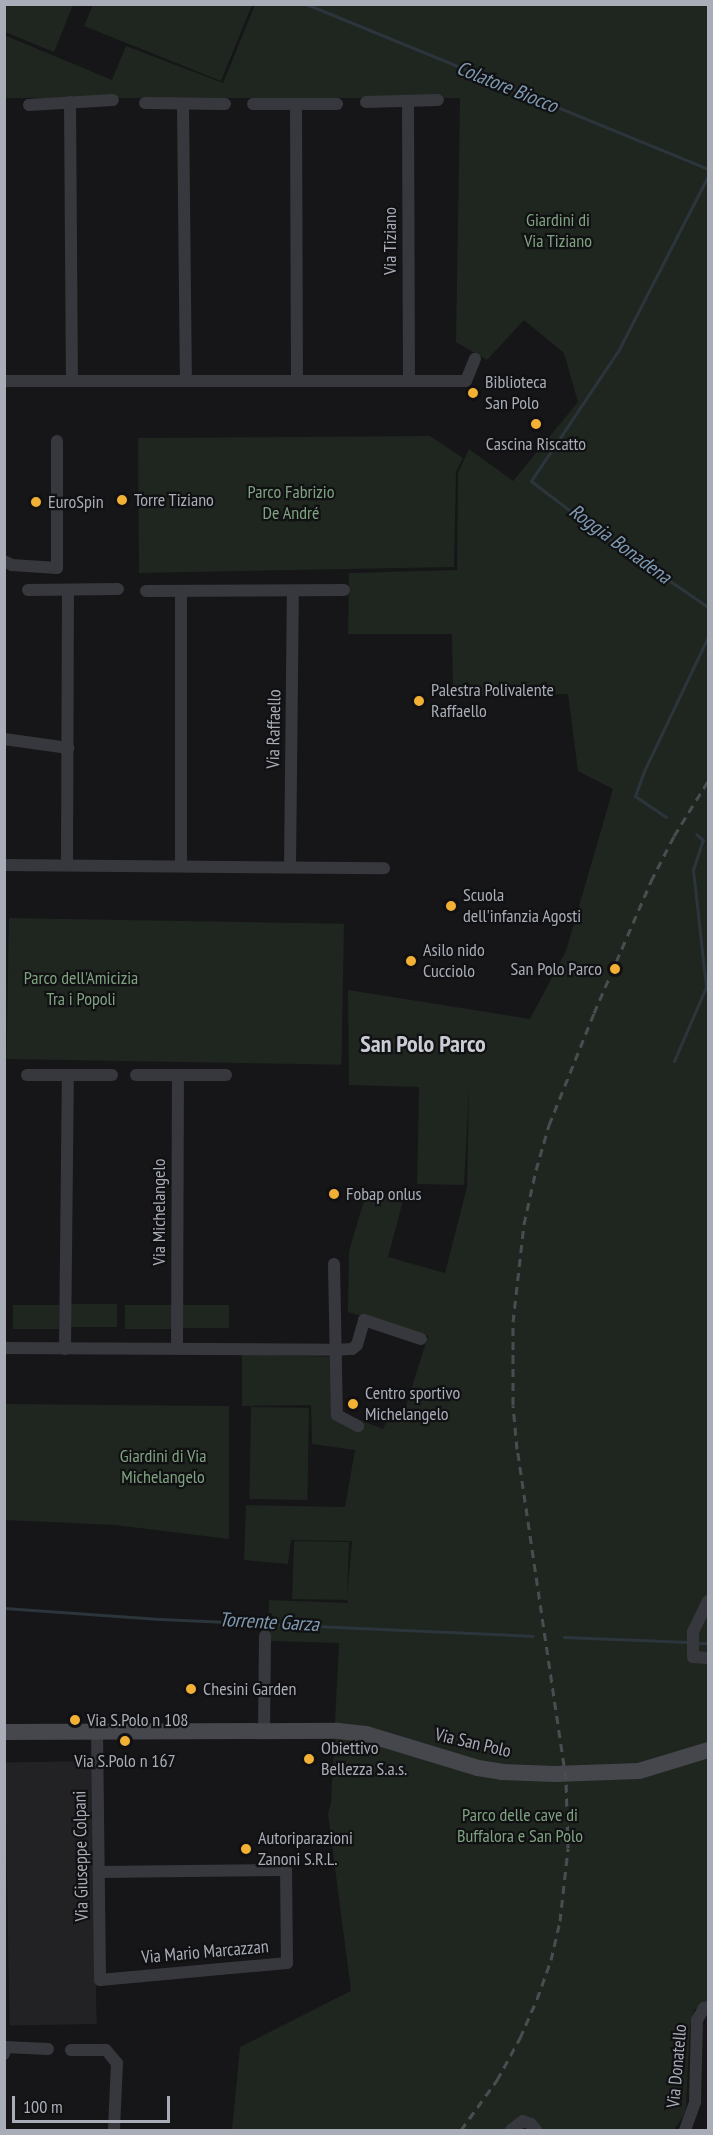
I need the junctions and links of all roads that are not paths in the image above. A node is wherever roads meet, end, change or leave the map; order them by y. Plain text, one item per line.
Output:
1 (112, 100) dead end
2 (438, 100) dead end
3 (408, 101) junction
4 (70, 102) junction
5 (366, 102) dead end
6 (145, 103) dead end
7 (183, 104) junction
8 (225, 104) dead end
9 (253, 104) dead end
10 (296, 104) junction
11 (337, 104) dead end
12 (29, 105) dead end
13 (475, 359) dead end
14 (4, 381) edge
15 (72, 381) junction
16 (186, 381) junction
17 (297, 381) junction
18 (409, 381) junction
19 (57, 441) dead end
20 (4, 561) edge
21 (118, 589) dead end
22 (28, 590) dead end
23 (68, 590) junction
24 (344, 590) dead end
25 (146, 591) dead end
26 (181, 591) junction
27 (293, 591) junction
28 (4, 739) edge
29 (68, 748) junction
30 (4, 865) edge
31 (67, 865) junction
32 (180, 866) junction
33 (290, 867) junction
34 (384, 868) dead end
35 (27, 1075) dead end
36 (68, 1075) junction
37 (112, 1075) dead end
38 (136, 1075) dead end
39 (178, 1075) junction
40 (226, 1075) dead end
41 (334, 1264) dead end
42 (421, 1339) dead end
43 (4, 1348) edge
44 (66, 1348) junction
45 (177, 1349) junction
46 (336, 1350) junction
47 (358, 1426) dead end
48 (708, 1601) edge
49 (265, 1636) dead end
50 (708, 1658) edge
51 (97, 1731) junction
52 (264, 1731) junction
53 (4, 1732) edge
54 (708, 1750) edge
55 (100, 1872) junction
56 (100, 1980) joint
57 (708, 2007) edge
58 (48, 2049) dead end
59 (71, 2050) dead end
60 (4, 2054) edge
61 (114, 2130) edge
62 (511, 2130) edge
63 (536, 2130) edge
64 (684, 2130) edge

1 - 4 street
2 - 3 street
3 - 5 street
3 - 18 street, Via Tiziano
4 - 12 street
4 - 15 street
6 - 7 street
7 - 8 street
7 - 16 street
9 - 10 street
10 - 11 street
10 - 17 street
13 - 18 street
14 - 15 street
15 - 16 street
16 - 17 street
17 - 18 street
19 - 20 street
21 - 23 street
22 - 23 street
23 - 29 street
24 - 27 street
25 - 26 street
26 - 27 street
26 - 32 street
27 - 33 street, Via Raffaello
28 - 29 street
29 - 31 street
30 - 31 street
31 - 32 street
32 - 33 street
33 - 34 street
35 - 36 street
36 - 37 street
36 - 44 street
38 - 39 street
39 - 40 street
39 - 45 street, Via Michelangelo
41 - 46 street
42 - 46 street
43 - 44 street
44 - 45 street
45 - 46 street
46 - 47 street
48 - 50 street
49 - 52 street
51 - 52 main road, Via San Polo
51 - 53 main road, Via San Polo
51 - 55 street, Via Giuseppe Colpani
52 - 54 main road, Via San Polo
55 - 56 street, Via Giuseppe Colpani
55 - 56 street, Via Mario Marcazzan
57 - 64 street, Via Donatello
58 - 60 street
59 - 61 street
62 - 63 street

